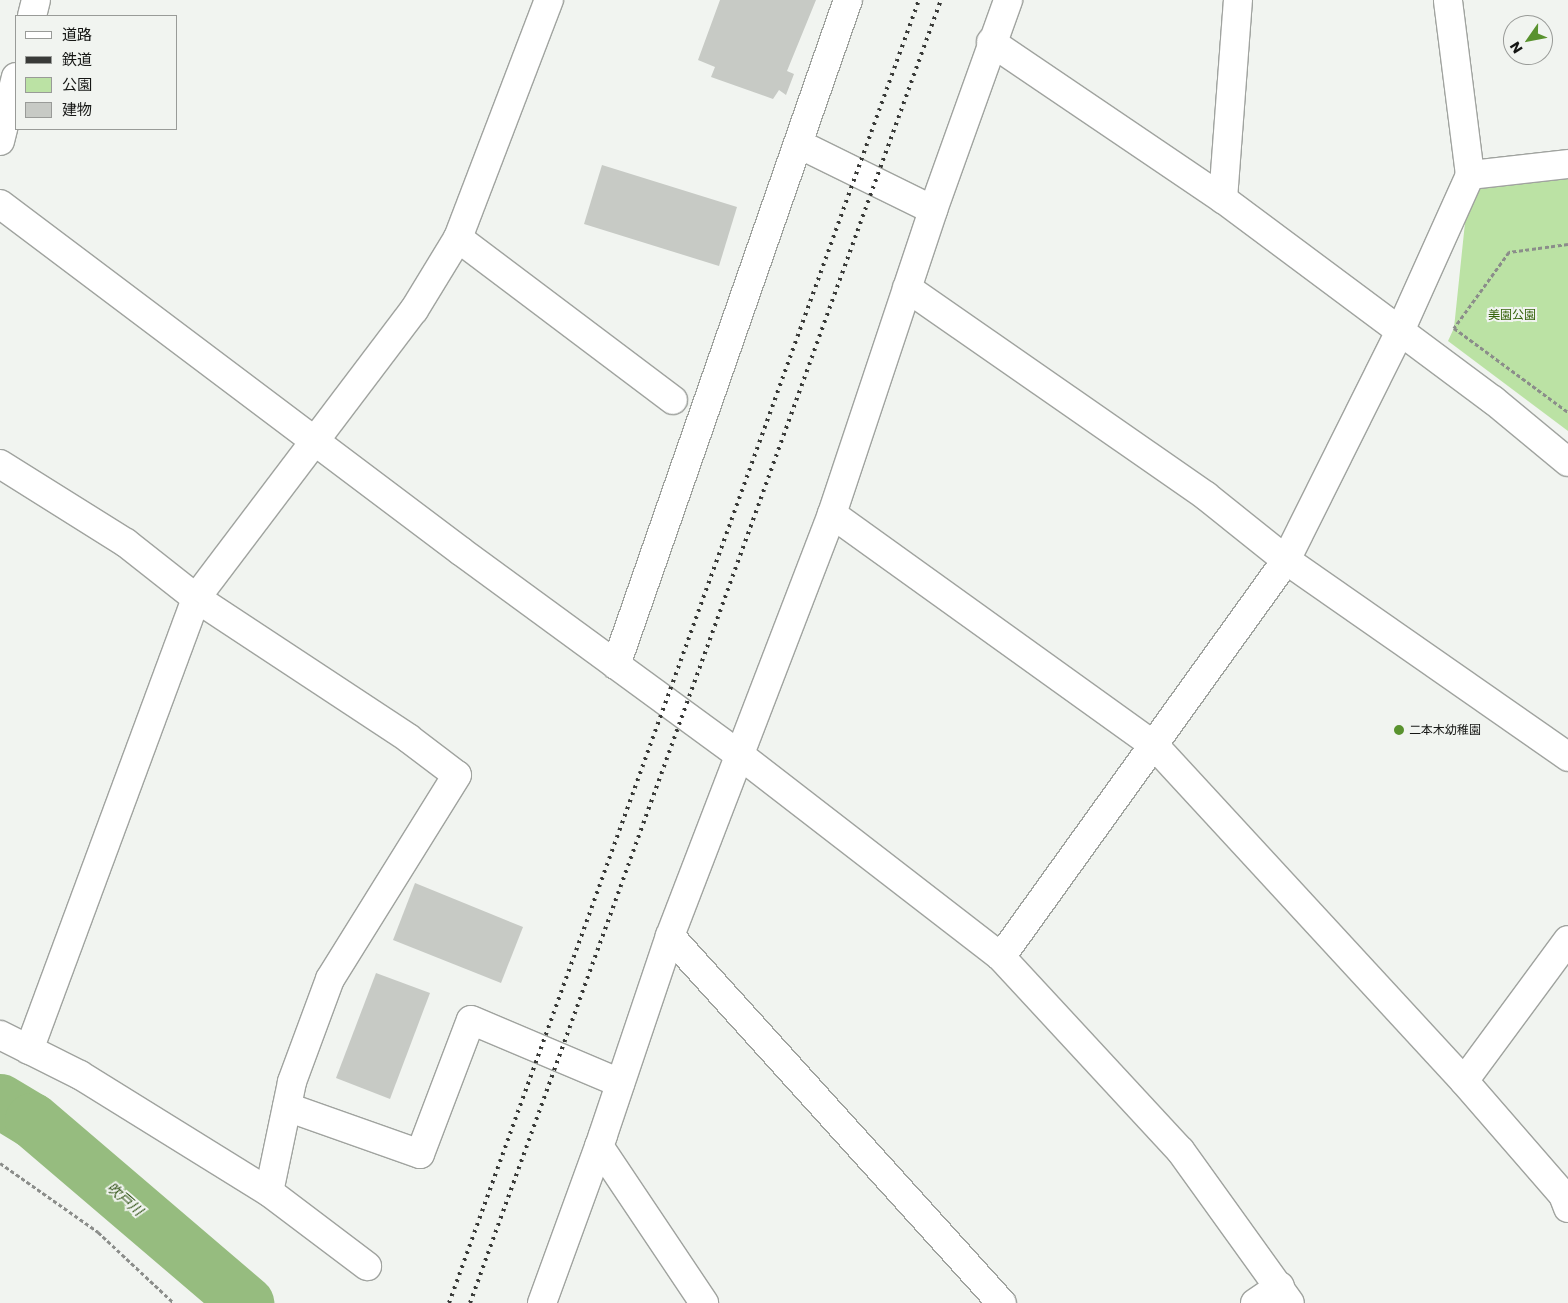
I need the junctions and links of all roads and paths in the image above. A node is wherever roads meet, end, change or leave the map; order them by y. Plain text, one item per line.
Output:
1 (36, 0) edge
2 (549, 0) edge
3 (848, 0) edge
4 (1008, 0) edge
5 (1238, 0) edge
6 (1448, 0) edge
7 (32, 15) edge
8 (991, 42) junction
9 (15, 81) edge
10 (0, 141) edge
11 (799, 144) junction
12 (1568, 164) edge
13 (1470, 175) junction
14 (1223, 199) junction
15 (0, 204) edge
16 (933, 210) junction
17 (458, 238) junction
18 (1568, 244) edge
19 (907, 288) junction
20 (1400, 331) junction
21 (673, 400) dead end
22 (1568, 412) edge
23 (316, 443) junction
24 (1568, 462) edge
25 (0, 464) edge
26 (832, 514) junction
27 (1286, 560) junction
28 (196, 598) junction
29 (616, 665) junction
30 (1154, 745) junction
31 (741, 756) junction
32 (1568, 757) edge
33 (670, 936) junction
34 (1568, 940) edge
35 (1001, 957) junction
36 (0, 1035) edge
37 (29, 1050) junction
38 (1464, 1081) junction
39 (620, 1083) junction
40 (286, 1107) junction
41 (599, 1146) junction
42 (0, 1164) edge
43 (269, 1192) junction
44 (1566, 1199) edge
45 (366, 1266) dead end
46 (1285, 1294) edge
47 (174, 1303) edge
48 (542, 1303) edge
49 (704, 1303) edge
50 (1002, 1303) edge
51 (1255, 1303) edge

1 - 7 street
2 - 17 street
3 - 11 street
4 - 8 street
5 - 14 street
6 - 13 street
8 - 14 street
8 - 16 street
9 - 10 street
11 - 16 street
11 - 29 street
12 - 13 street
13 - 20 street
14 - 20 street
15 - 23 street
16 - 19 street
17 - 21 street
17 - 23 street
18 - 22 path
19 - 26 street
19 - 27 street
20 - 24 street
20 - 27 street
23 - 28 street
23 - 29 street
25 - 28 street
26 - 30 street
26 - 31 street
27 - 30 street
27 - 32 street
28 - 37 street
28 - 40 street
29 - 31 street
30 - 35 street
30 - 38 street
31 - 33 street
31 - 35 street
33 - 39 street
33 - 50 street
34 - 38 street
35 - 46 street
36 - 37 street
37 - 43 street
38 - 44 street
39 - 40 street
39 - 41 street
40 - 43 street
41 - 48 street
41 - 49 street
42 - 47 path
43 - 45 street
46 - 51 street

